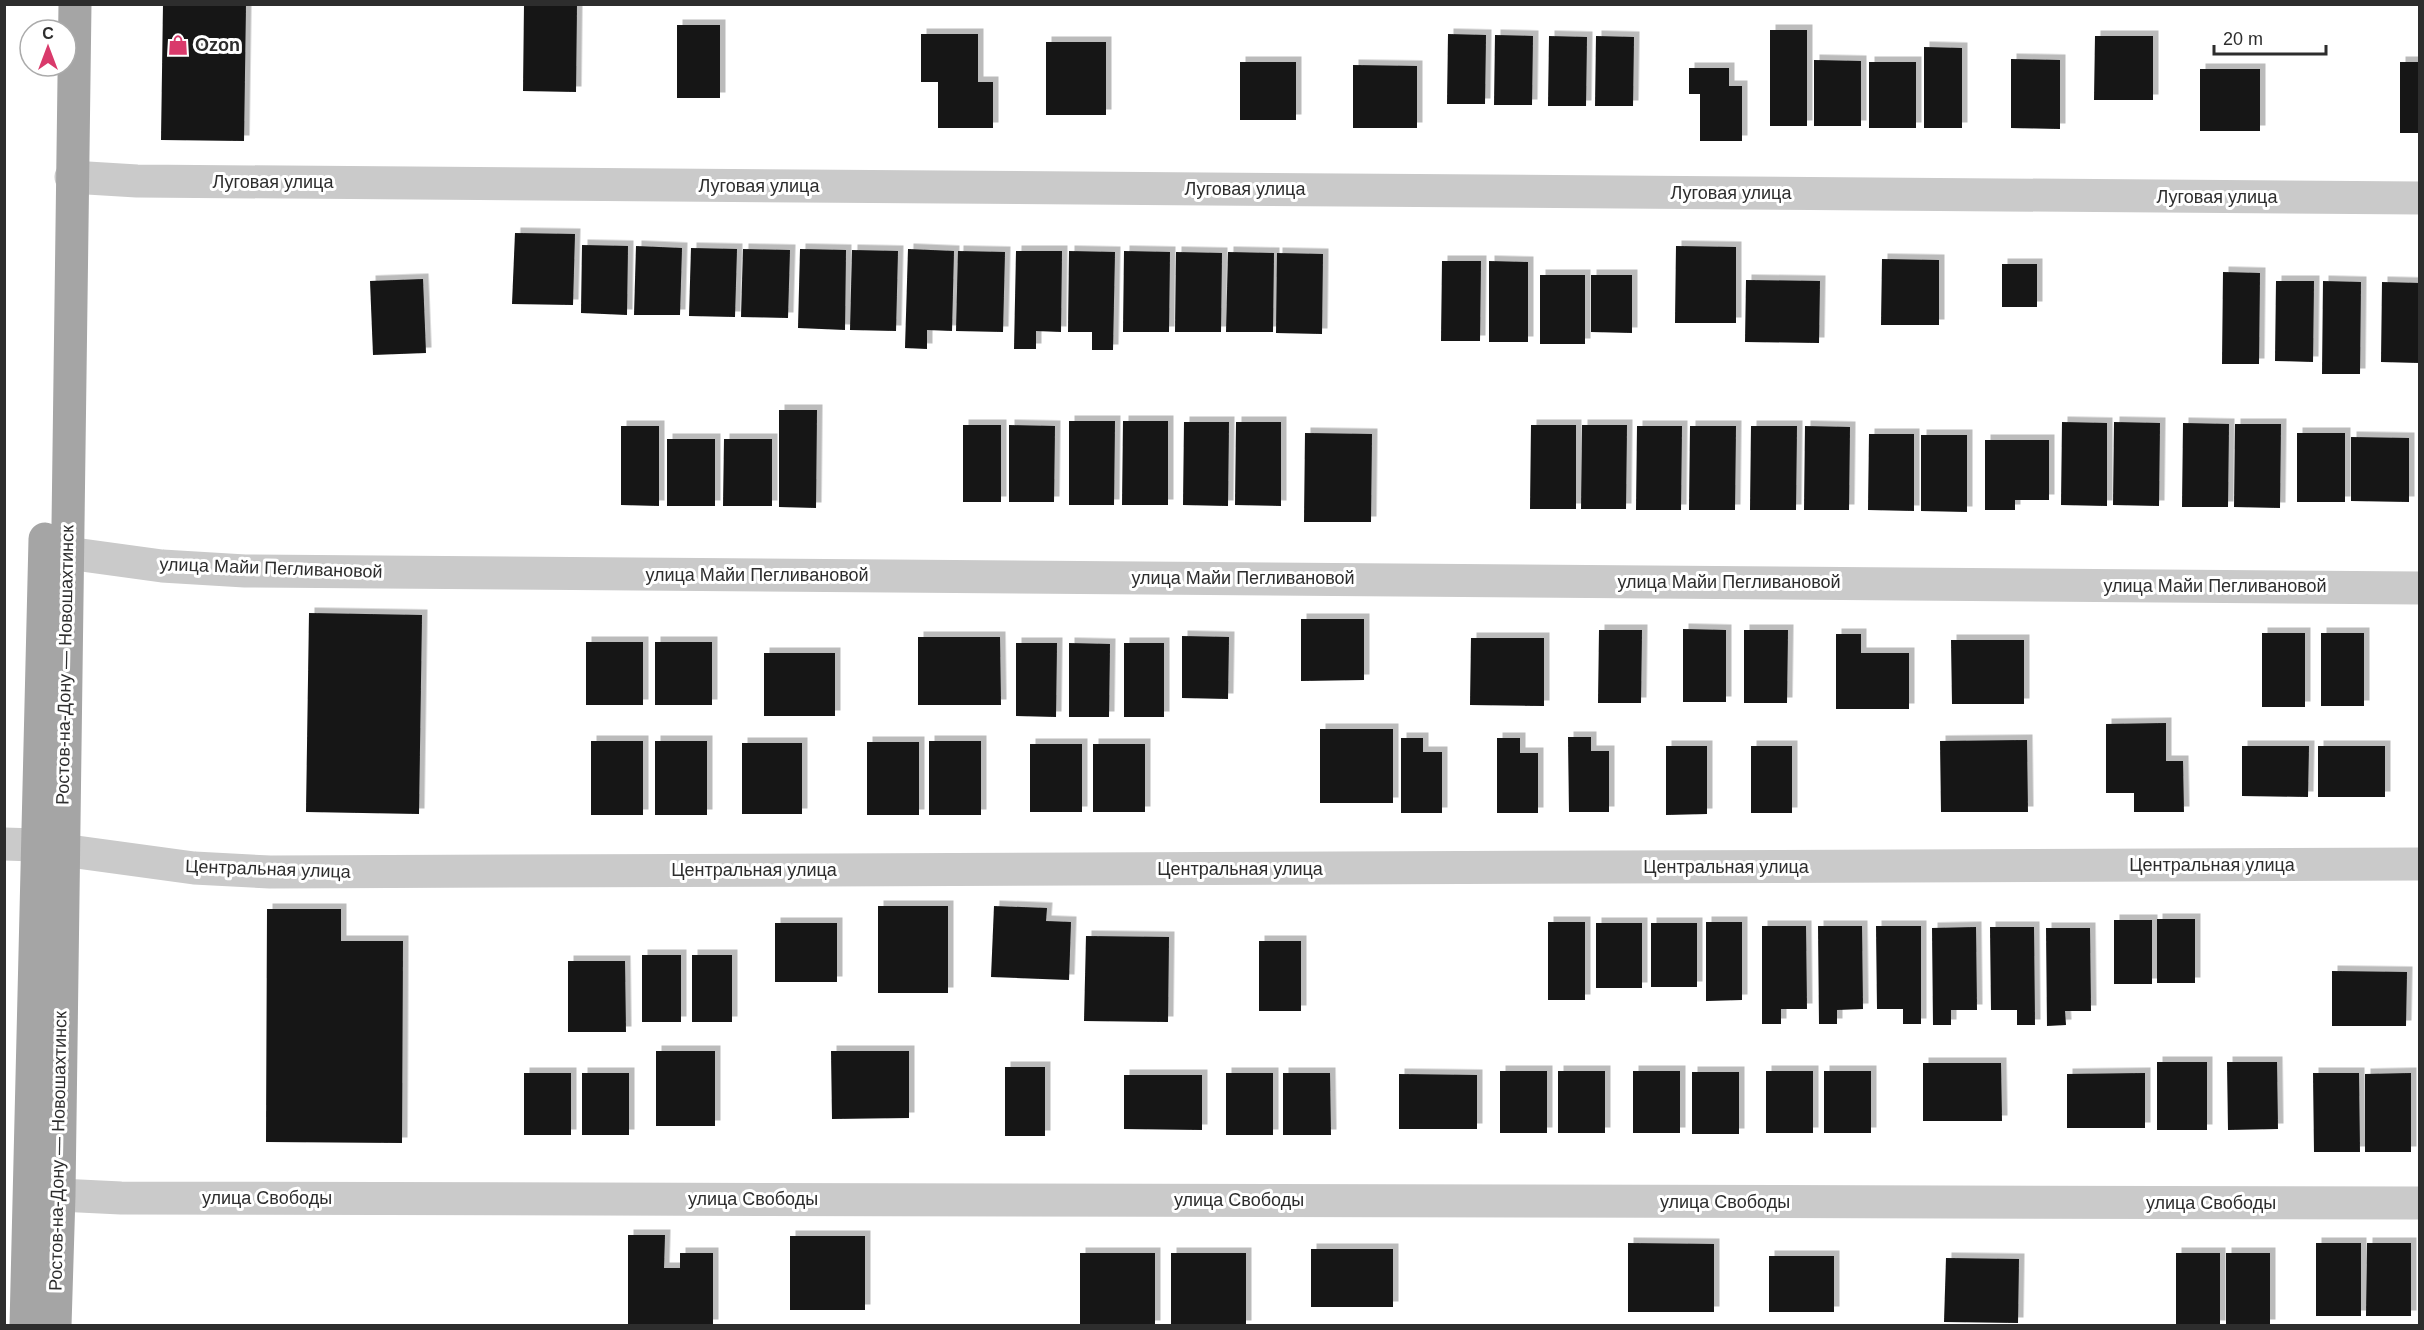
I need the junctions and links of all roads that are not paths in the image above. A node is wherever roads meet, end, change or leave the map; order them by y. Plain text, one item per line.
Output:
1 (75, 4) edge
2 (54, 78) edge
3 (71, 177) junction
4 (2420, 198) edge
5 (67, 553) junction
6 (2420, 588) edge
7 (4, 844) edge
8 (49, 848) junction
9 (2420, 864) edge
10 (60, 1196) junction
11 (2420, 1203) edge
12 (26, 1326) edge
13 (55, 1326) edge

1 - 3 main road, Ростов-на-Дону — Новошахтинск
2 - 8 main road, Ростов-на-Дону — Новошахтинск
3 - 4 street, Луговая улица
3 - 5 main road, Ростов-на-Дону — Новошахтинск
5 - 6 street, улица Майи Пегливановой
5 - 8 main road, Ростов-на-Дону — Новошахтинск
7 - 8 street, Центральная улица
8 - 9 street, Центральная улица
8 - 10 main road, Ростов-на-Дону — Новошахтинск
8 - 12 main road, Ростов-на-Дону — Новошахтинск
10 - 11 street, улица Свободы
10 - 13 main road, Ростов-на-Дону — Новошахтинск

